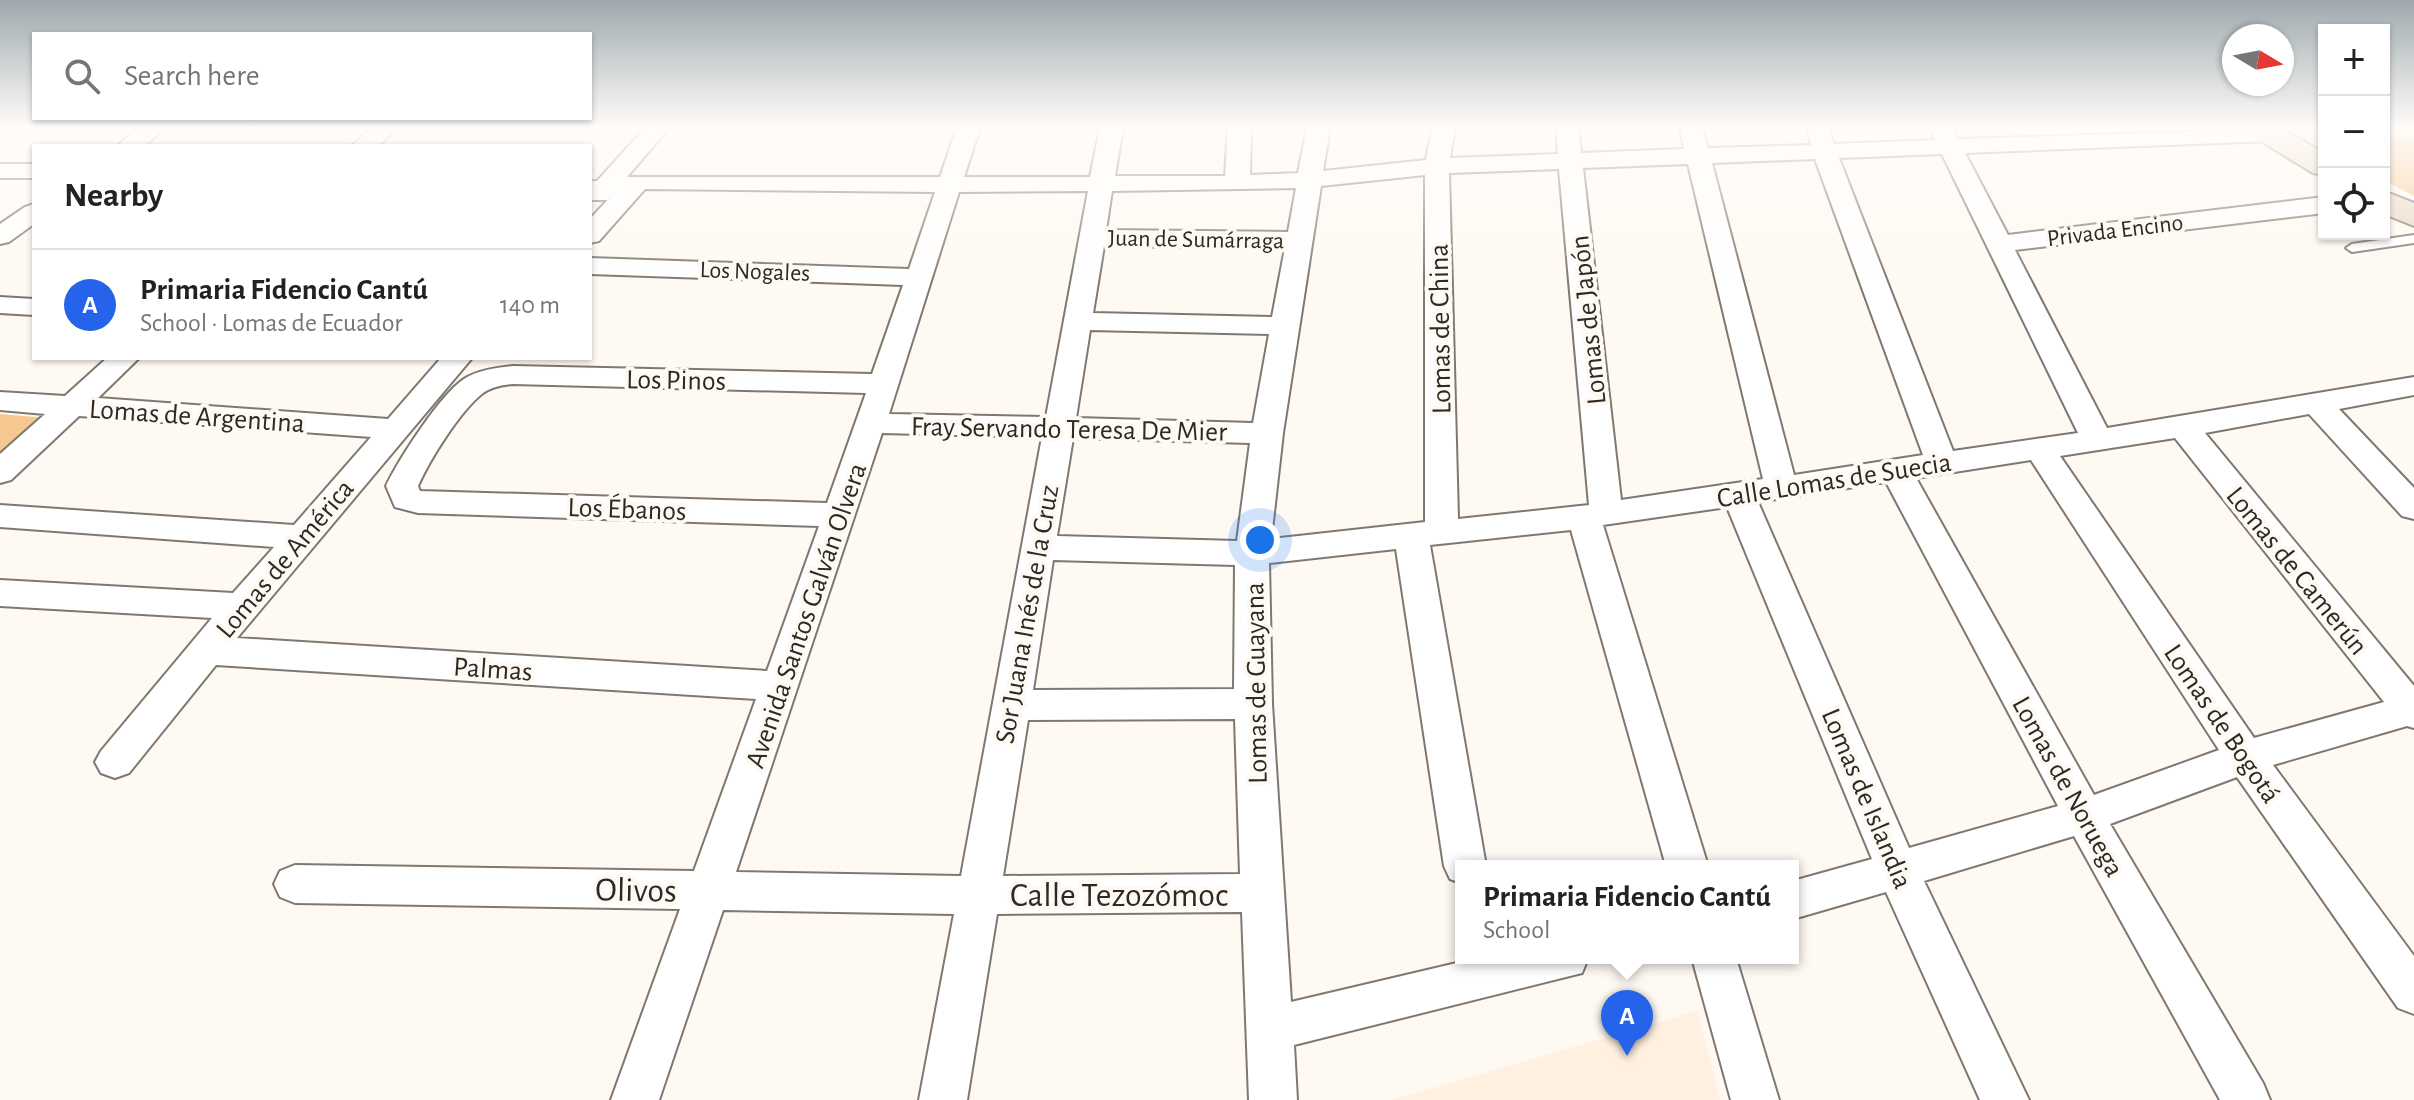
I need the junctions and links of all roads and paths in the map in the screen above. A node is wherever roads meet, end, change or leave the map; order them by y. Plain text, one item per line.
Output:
1 (608, 179) edge
2 (952, 179) edge
3 (1103, 179) edge
4 (1237, 179) edge
5 (1316, 179) edge
6 (1437, 179) edge
7 (1571, 179) edge
8 (1703, 179) edge
9 (1836, 179) edge
10 (1967, 179) edge
11 (1310, 180) junction
12 (638, 182) junction
13 (1102, 183) junction
14 (1237, 183) junction
15 (950, 185) junction
16 (594, 194) edge
17 (2390, 204) edge
18 (2318, 206) edge
19 (32, 213) edge
20 (2414, 216) edge
21 (32, 229) edge
22 (592, 233) edge
23 (0, 236) edge
24 (1092, 238) junction
25 (2414, 239) edge
26 (1299, 240) junction
27 (2001, 244) junction
28 (2352, 248) dead end
29 (592, 266) edge
30 (920, 277) junction
31 (0, 305) edge
32 (32, 307) edge
33 (1078, 321) junction
34 (1284, 326) junction
35 (122, 360) edge
36 (455, 360) edge
37 (885, 384) junction
38 (2414, 386) edge
39 (0, 401) edge
40 (2315, 402) junction
41 (70, 406) junction
42 (872, 423) junction
43 (2183, 427) junction
44 (1059, 428) junction
45 (394, 429) junction
46 (1267, 433) junction
47 (2097, 440) junction
48 (2039, 448) junction
49 (1942, 463) junction
50 (1896, 470) junction
51 (0, 472) edge
52 (1781, 487) junction
53 (1738, 494) junction
54 (418, 502) joint
55 (2414, 508) edge
56 (837, 515) junction
57 (1595, 515) junction
58 (0, 516) edge
59 (1427, 533) junction
60 (301, 537) junction
61 (1038, 548) junction
62 (1252, 553) junction
63 (0, 593) edge
64 (242, 607) junction
65 (206, 650) junction
66 (781, 686) junction
67 (1253, 704) junction
68 (1010, 705) junction
69 (2413, 711) edge
70 (2245, 757) junction
71 (115, 762) dead end
72 (2084, 816) junction
73 (1464, 860) edge
74 (1685, 860) edge
75 (1897, 869) junction
76 (295, 884) dead end
77 (708, 891) junction
78 (1262, 893) junction
79 (977, 895) junction
80 (1799, 898) edge
81 (1516, 964) edge
82 (1716, 964) edge
83 (1482, 968) edge
84 (2414, 993) edge
85 (1269, 1029) junction
86 (635, 1100) edge
87 (943, 1100) edge
88 (1273, 1100) edge
89 (1755, 1100) edge
90 (2005, 1100) edge
91 (2246, 1100) edge

1 - 16 street
2 - 15 street, Avenida Santos Galván Olvera
3 - 13 street, Sor Juana Inés de la Cruz
4 - 14 street
5 - 11 street
6 - 59 street, Lomas de China
7 - 57 street, Lomas de Japón
8 - 52 street
9 - 49 street
10 - 27 street
11 - 14 street
11 - 26 street, Lomas de Guayana
12 - 15 street
12 - 16 street
12 - 22 street
13 - 14 street
13 - 15 street
13 - 24 street, Sor Juana Inés de la Cruz
15 - 30 street, Avenida Santos Galván Olvera
17 - 20 street
18 - 27 street, Privada Encino
19 - 23 street
21 - 23 street
24 - 26 street, Juan de Sumárraga
24 - 33 street, Sor Juana Inés de la Cruz
25 - 28 lane
26 - 34 street, Lomas de Guayana
27 - 47 street
29 - 30 street, Los Nogales
30 - 37 street, Avenida Santos Galván Olvera
31 - 32 street
33 - 34 street
33 - 44 street, Sor Juana Inés de la Cruz
34 - 46 street, Lomas de Guayana
35 - 41 street
36 - 45 street, Lomas de América
37 - 42 street, Avenida Santos Galván Olvera
37 - 54 street, Los Pinos
38 - 40 street, Calle Lomas de Suecia
39 - 41 street, Lomas de Argentina
40 - 43 street, Calle Lomas de Suecia
40 - 55 street
41 - 45 street, Lomas de Argentina
41 - 51 street
42 - 44 street, Fray Servando Teresa De Mier
42 - 56 street, Avenida Santos Galván Olvera
43 - 47 street, Calle Lomas de Suecia
43 - 69 street, Lomas de Camerún
44 - 46 street, Fray Servando Teresa De Mier
44 - 61 street, Sor Juana Inés de la Cruz
45 - 60 street, Lomas de América
46 - 62 street, Lomas de Guayana
47 - 48 street, Calle Lomas de Suecia
48 - 49 street, Calle Lomas de Suecia
48 - 70 street, Lomas de Bogotá
49 - 50 street, Calle Lomas de Suecia
50 - 52 street, Calle Lomas de Suecia
50 - 72 street, Lomas de Noruega
52 - 53 street, Calle Lomas de Suecia
53 - 57 street, Calle Lomas de Suecia
53 - 75 street, Lomas de Islandia
54 - 56 street, Los Ébanos
56 - 66 street, Avenida Santos Galván Olvera
57 - 59 street, Calle Lomas de Suecia
57 - 74 street, Lomas de Japón
58 - 60 street
59 - 62 street, Calle Lomas de Suecia
59 - 73 street, Lomas de China
60 - 64 street, Lomas de América
61 - 62 street, Calle Lomas de Suecia
61 - 68 street, Sor Juana Inés de la Cruz
62 - 67 street, Lomas de Guayana
63 - 64 street
64 - 65 street, Lomas de América
65 - 66 street, Palmas
65 - 71 street, Lomas de América
66 - 77 street, Avenida Santos Galván Olvera
67 - 68 street
67 - 78 street, Lomas de Guayana
68 - 79 street, Sor Juana Inés de la Cruz
69 - 70 street
70 - 72 street
70 - 84 street, Lomas de Bogotá
72 - 75 street
72 - 91 street, Lomas de Noruega
75 - 80 street
75 - 90 street, Lomas de Islandia
76 - 77 street, Olivos
77 - 79 street, Olivos
77 - 86 street, Avenida Santos Galván Olvera
78 - 79 street, Calle Tezozómoc
78 - 85 street, Lomas de Guayana
79 - 87 street, Sor Juana Inés de la Cruz
81 - 83 street
82 - 89 street
83 - 85 street
85 - 88 street, Lomas de Guayana

